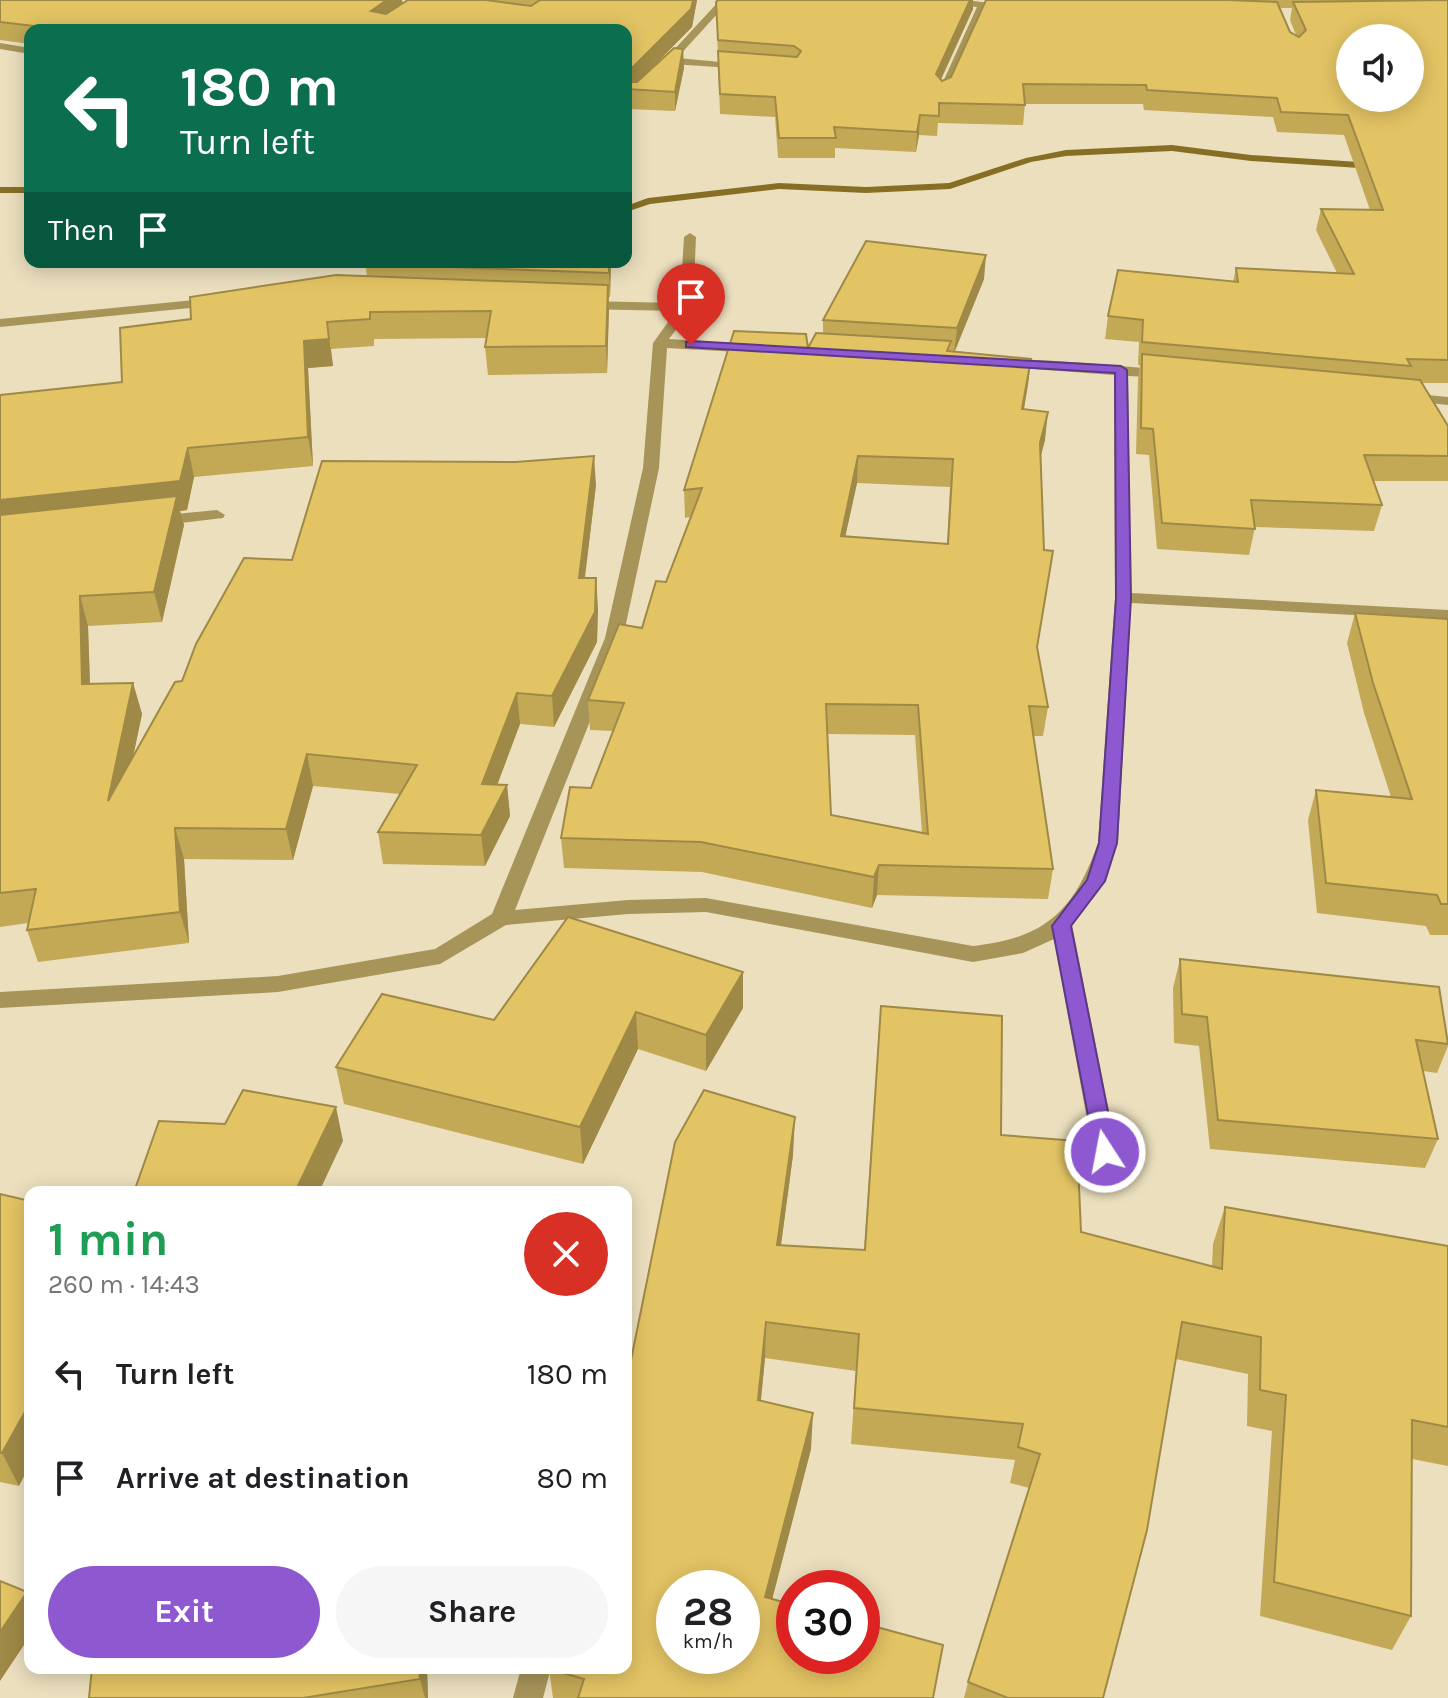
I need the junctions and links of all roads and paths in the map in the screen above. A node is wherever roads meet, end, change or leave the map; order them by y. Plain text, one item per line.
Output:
1 (725, 0) edge
2 (928, 0) edge
3 (983, 4) junction
4 (1026, 7) edge
5 (0, 46) edge
6 (24, 50) edge
7 (671, 61) junction
8 (762, 69) edge
9 (651, 79) edge
10 (942, 95) edge
11 (690, 237) dead end
12 (226, 301) edge
13 (570, 305) edge
14 (686, 307) junction
15 (0, 323) edge
16 (660, 343) junction
17 (771, 349) edge
18 (994, 362) edge
19 (1121, 370) junction
20 (1183, 376) edge
21 (1386, 395) edge
22 (1448, 401) edge
23 (217, 515) dead end
24 (139, 523) edge
25 (1123, 598) junction
26 (1448, 615) edge
27 (501, 918) junction
28 (1062, 926) junction
29 (0, 1000) edge
30 (1105, 1152) dead end
31 (534, 1674) edge
32 (528, 1698) edge

1 - 7 street
2 - 3 street
3 - 4 street
3 - 10 street
5 - 6 street
7 - 8 street
7 - 9 street
11 - 14 street
12 - 15 street
13 - 14 street
14 - 16 street
16 - 17 street
16 - 27 street
18 - 19 street
19 - 20 street
19 - 25 street
21 - 22 street
23 - 24 street
25 - 26 street
25 - 28 street
27 - 28 street
27 - 29 street
28 - 30 street
31 - 32 street

